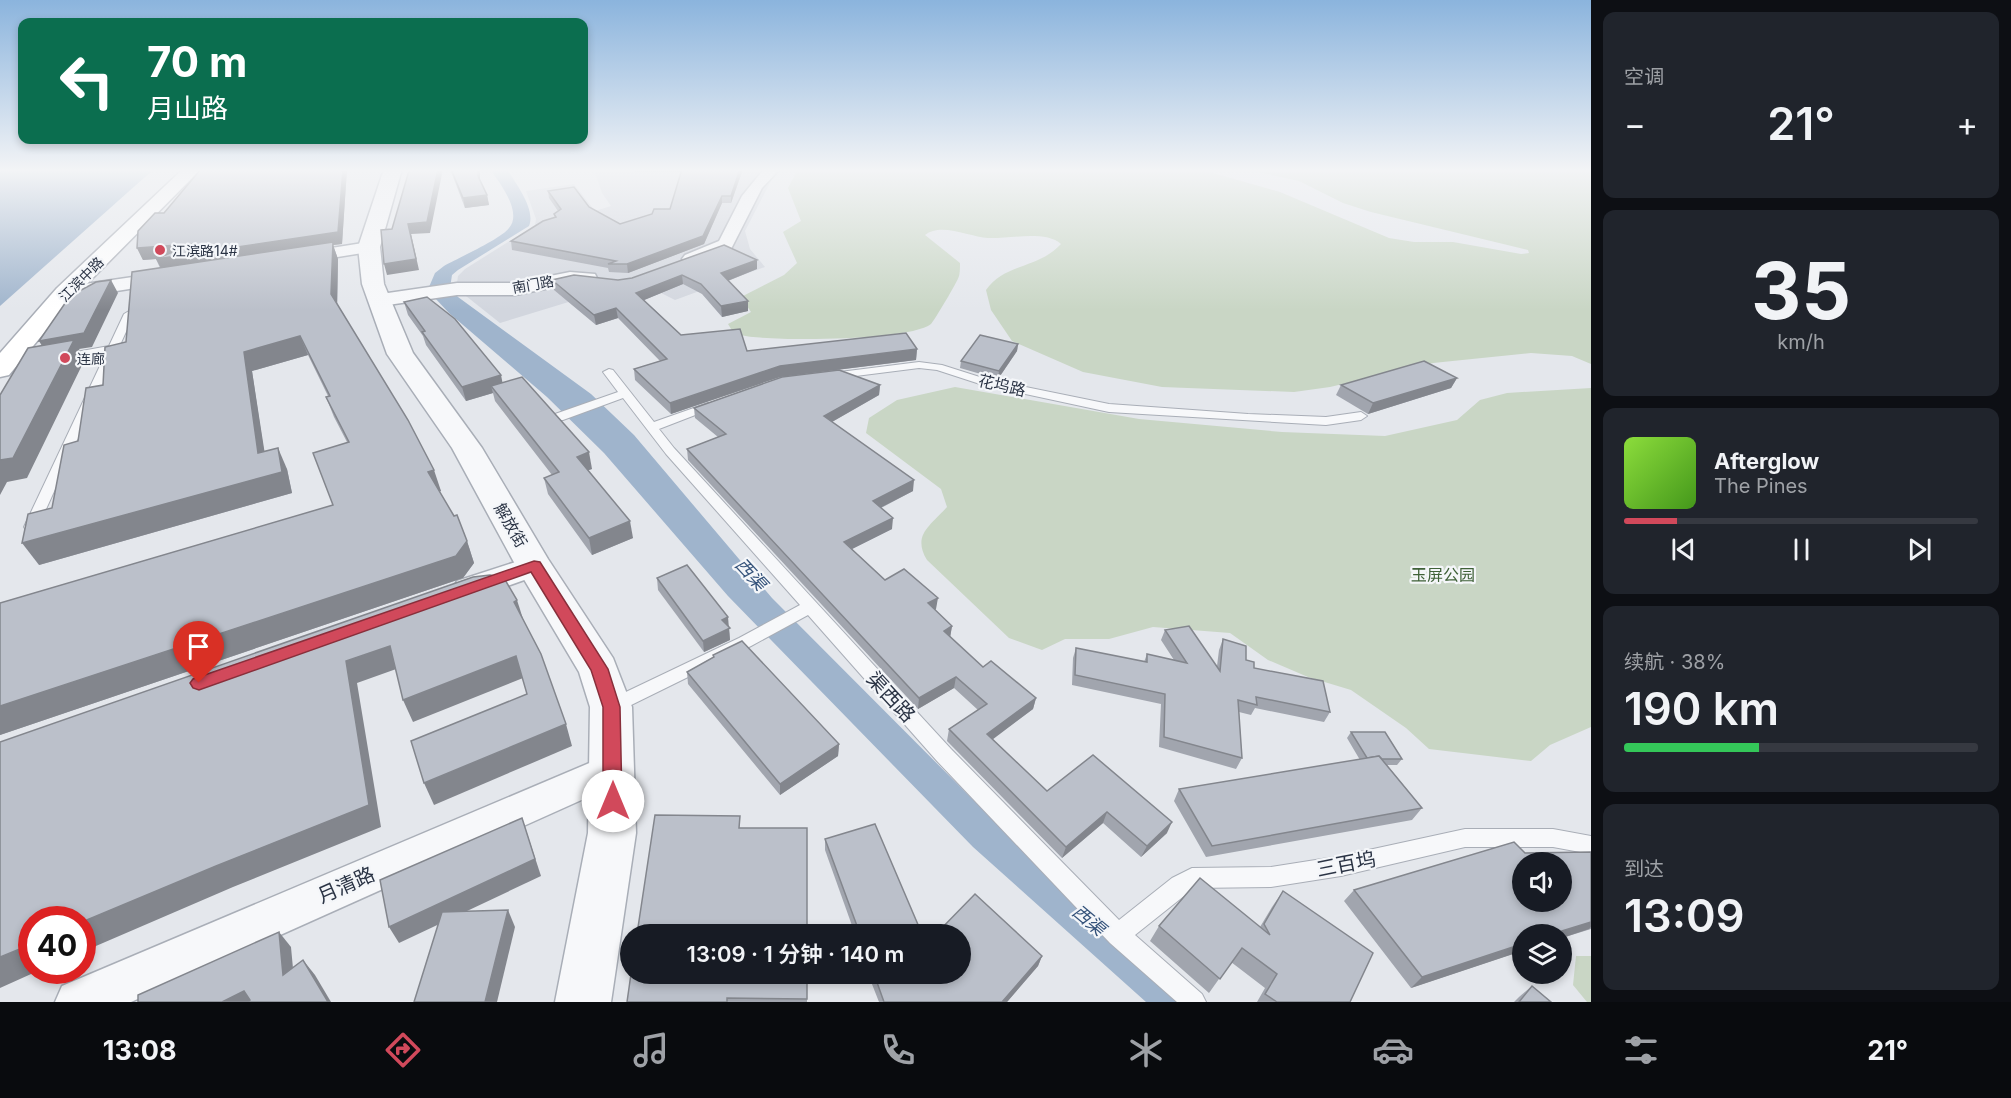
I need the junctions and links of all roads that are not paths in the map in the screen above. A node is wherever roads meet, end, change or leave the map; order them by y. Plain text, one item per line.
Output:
1 (145, 216) edge
2 (379, 216) edge
3 (739, 216) edge
4 (369, 247) junction
5 (285, 260) edge
6 (677, 264) edge
7 (179, 276) edge
8 (606, 280) edge
9 (65, 293) junction
10 (381, 300) junction
11 (129, 314) edge
12 (111, 349) junction
13 (57, 358) edge
14 (6, 367) edge
15 (609, 372) dead end
16 (815, 378) edge
17 (625, 393) junction
18 (729, 399) edge
19 (1361, 416) dead end
20 (559, 417) edge
21 (652, 428) junction
22 (30, 530) edge
23 (534, 566) junction
24 (440, 599) edge
25 (809, 607) junction
26 (611, 707) junction
27 (613, 769) junction
28 (1591, 845) edge
29 (1118, 935) junction
30 (78, 1002) edge
31 (583, 1002) edge
32 (1194, 1002) edge

1 - 9 main road, 江滨中路
2 - 4 street, 解放街
3 - 6 street
4 - 5 street
4 - 10 street, 解放街
7 - 9 street
8 - 10 street, 南门路
9 - 14 main road, 江滨中路
10 - 23 street, 解放街
11 - 12 lane
12 - 13 lane
12 - 22 lane
15 - 17 lane, 渠西路
16 - 19 lane, 花坞路
17 - 20 lane
17 - 21 lane, 渠西路
18 - 21 lane
21 - 25 lane, 渠西路
23 - 24 street
23 - 26 street, 解放街
25 - 26 lane
25 - 29 lane, 渠西路
26 - 27 street, 解放街
27 - 30 street, 月清路
27 - 31 street, 解放街
28 - 29 lane, 三百坞
29 - 32 lane, 渠西路

